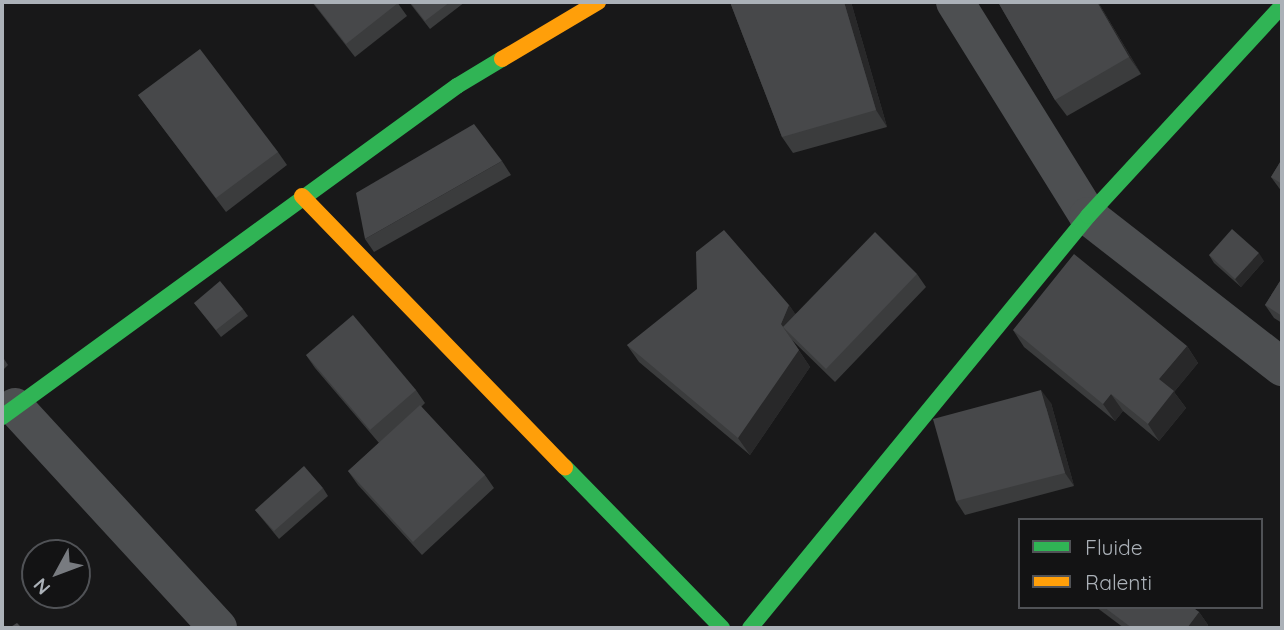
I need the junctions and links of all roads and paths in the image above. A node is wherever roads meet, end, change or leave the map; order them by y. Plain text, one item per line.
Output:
1 (598, 2) edge
2 (955, 2) edge
3 (1282, 6) edge
4 (302, 196) junction
5 (1088, 216) junction
6 (1282, 367) edge
7 (8, 412) edge
8 (218, 628) edge
9 (722, 628) edge
10 (750, 628) edge

1 - 4 street
2 - 5 street
3 - 5 street
4 - 7 street
4 - 9 street
5 - 6 street
5 - 10 street
7 - 8 street

